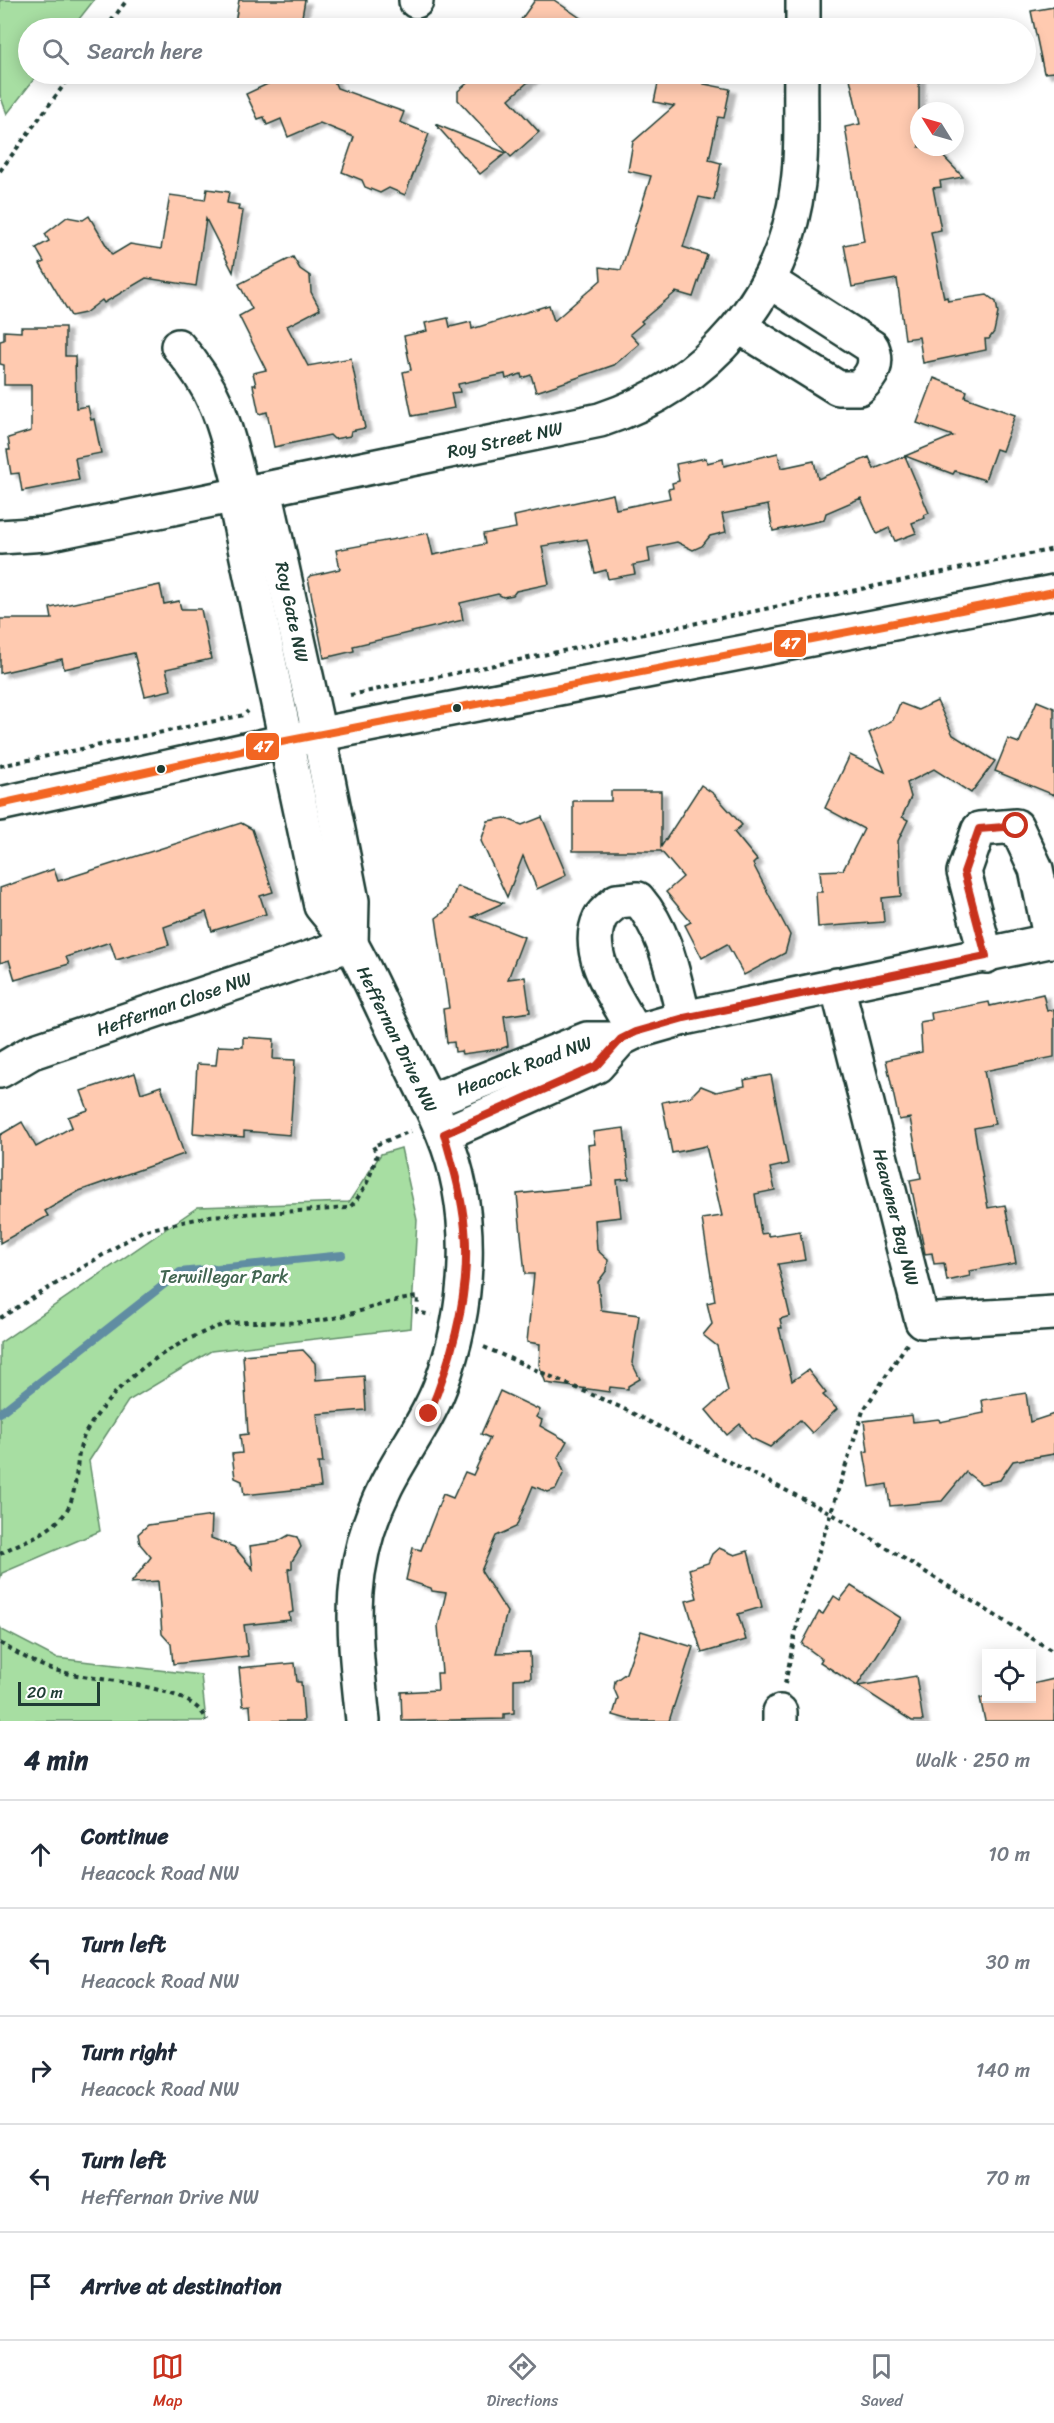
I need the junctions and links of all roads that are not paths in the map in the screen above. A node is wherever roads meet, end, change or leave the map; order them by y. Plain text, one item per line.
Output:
1 (803, 0) edge
2 (802, 18) edge
3 (801, 84) edge
4 (769, 281) junction
5 (740, 327) junction
6 (178, 346) dead end
7 (247, 494) junction
8 (0, 537) edge
9 (1054, 592) edge
10 (319, 734) junction
11 (286, 741) junction
12 (0, 804) edge
13 (1052, 940) edge
14 (351, 944) junction
15 (986, 956) junction
16 (837, 985) junction
17 (684, 1018) junction
18 (628, 1036) junction
19 (0, 1071) edge
20 (436, 1119) junction
21 (1054, 1313) edge
22 (363, 1721) edge

1 - 2 street
3 - 4 street, Roy Street NW
4 - 5 street, Roy Street NW
4 - 5 street
5 - 7 street, Roy Street NW
6 - 7 street
7 - 8 street, Roy Street NW
7 - 10 street, Roy Gate NW
7 - 11 street, Roy Gate NW
9 - 10 street
10 - 11 street
10 - 14 street, Heffernan Drive NW
11 - 12 street
11 - 14 street, Heffernan Drive NW
13 - 15 street
13 - 15 street
14 - 19 street, Heffernan Close NW
14 - 20 street, Heffernan Drive NW
15 - 16 street
16 - 17 street
16 - 21 street, Heavener Bay NW
17 - 18 street
17 - 18 street
18 - 20 street, Heacock Road NW
20 - 22 street, Heffernan Drive NW

